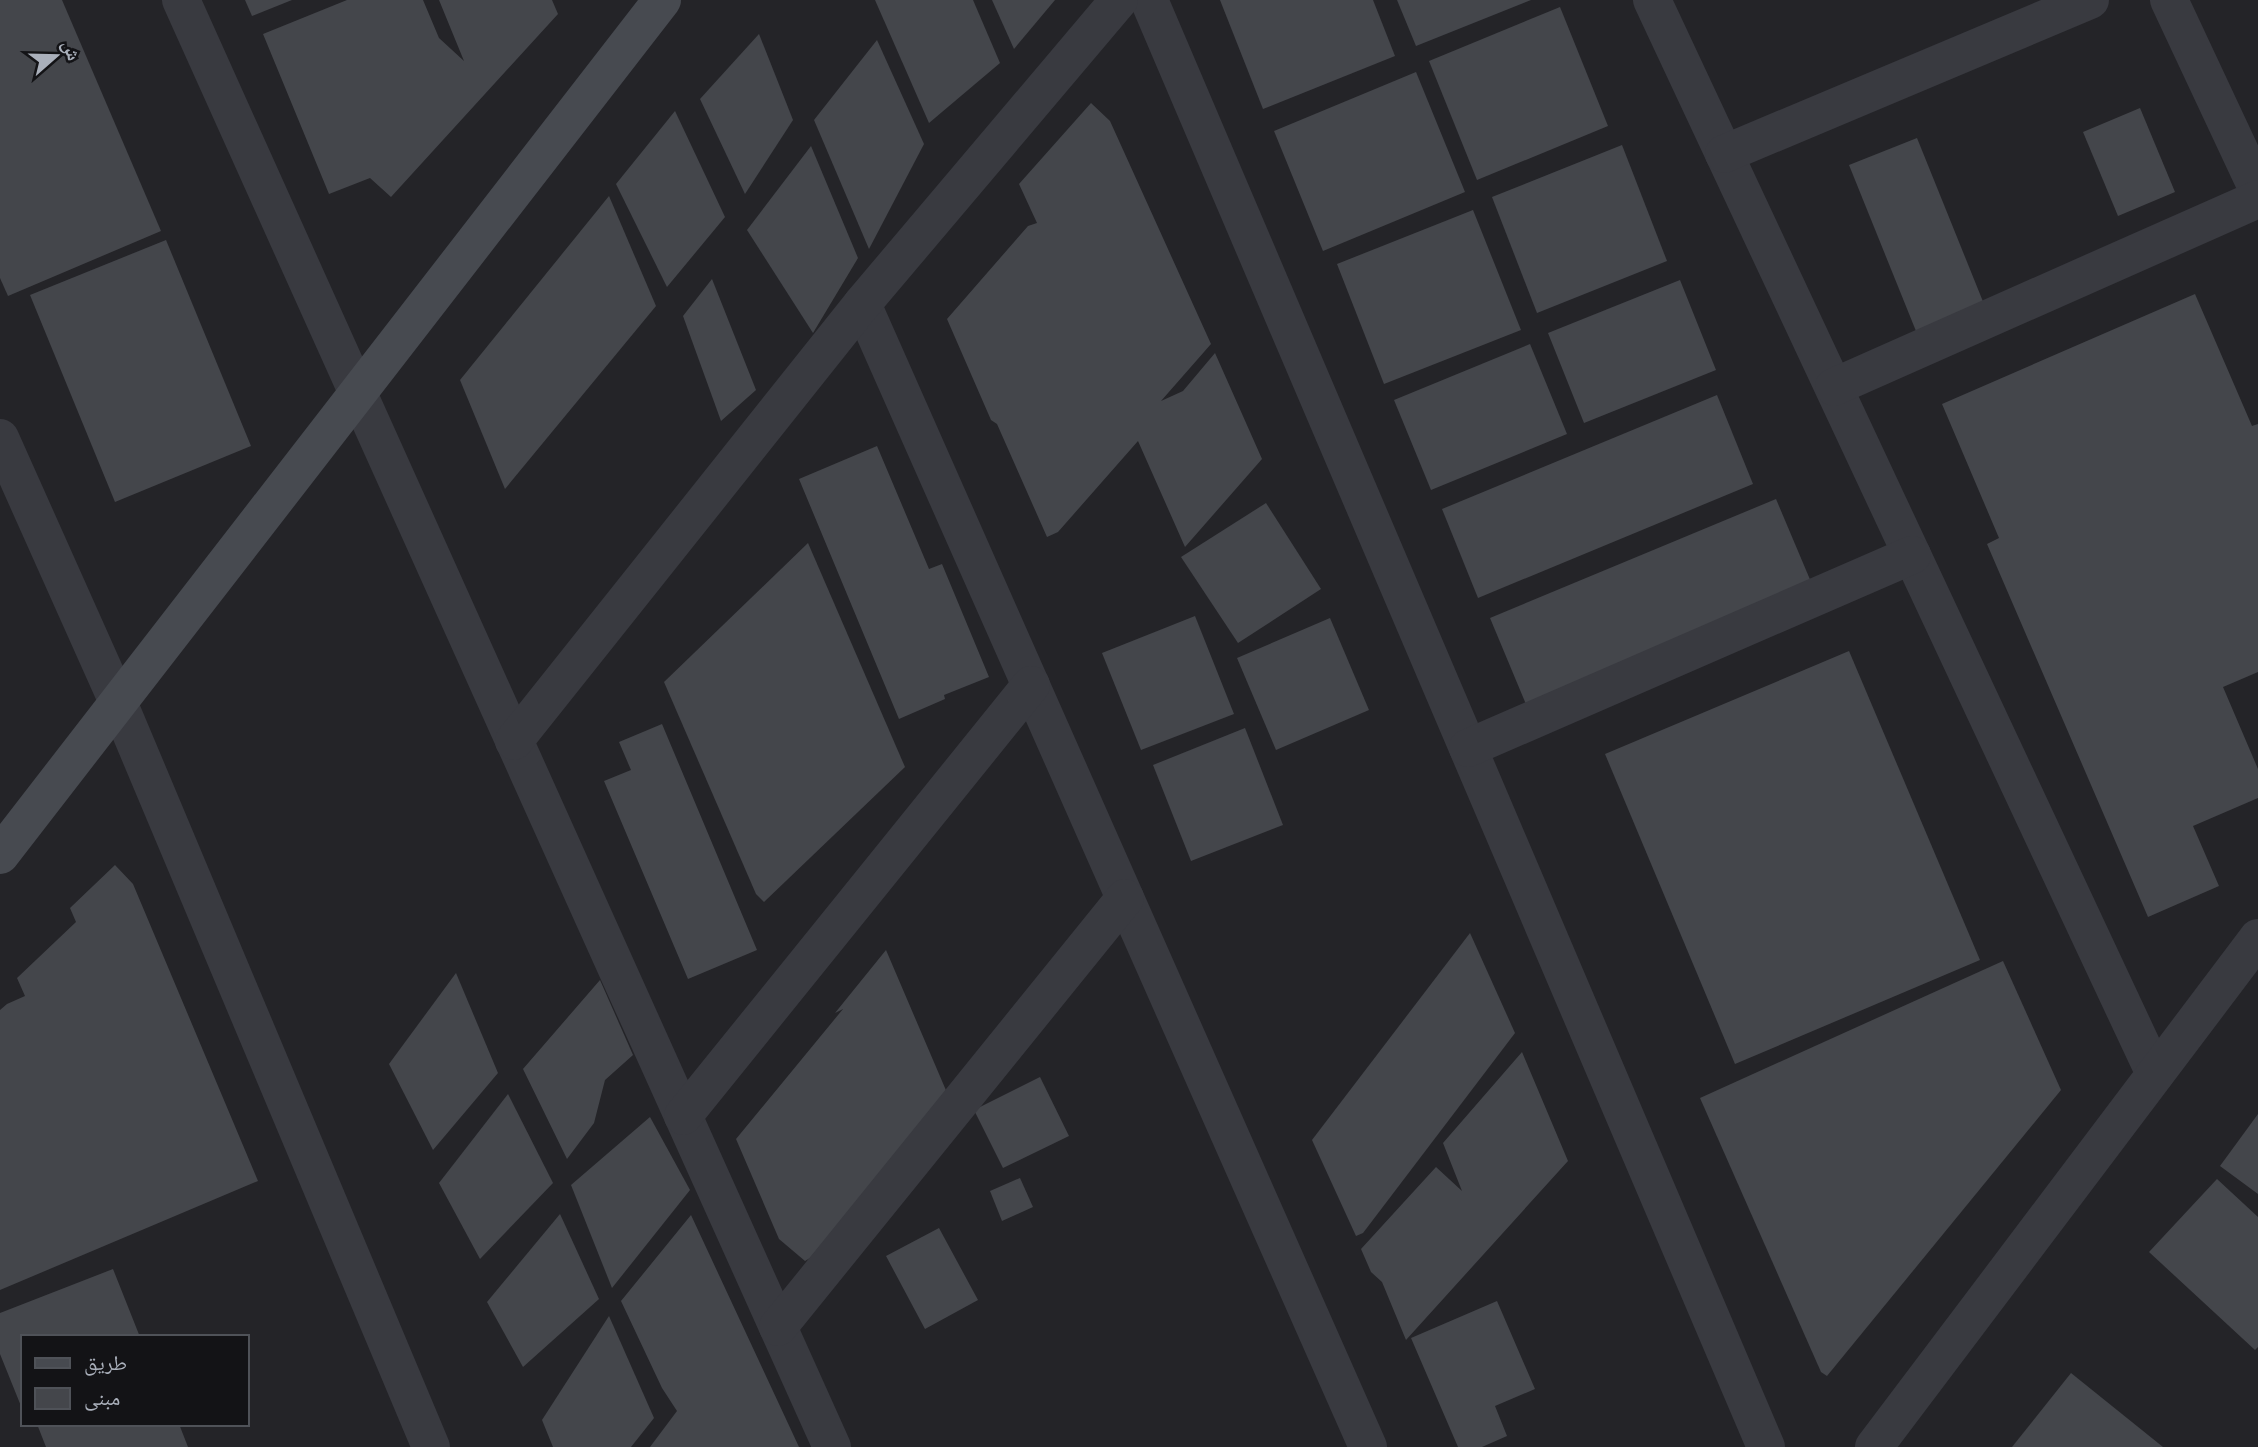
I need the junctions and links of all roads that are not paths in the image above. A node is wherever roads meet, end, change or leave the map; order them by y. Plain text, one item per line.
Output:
1 (181, 0) edge
2 (662, 0) edge
3 (1119, 0) edge
4 (1149, 0) edge
5 (1652, 0) edge
6 (2090, 0) edge
7 (2169, 0) edge
8 (1724, 153) junction
9 (2258, 190) edge
10 (2258, 199) edge
11 (862, 303) junction
12 (1834, 387) junction
13 (358, 393) junction
14 (0, 438) edge
15 (1912, 555) junction
16 (1031, 685) junction
17 (118, 702) junction
18 (514, 741) junction
19 (1468, 748) junction
20 (0, 855) edge
21 (1125, 898) junction
22 (2258, 938) edge
23 (2155, 1074) junction
24 (683, 1116) junction
25 (778, 1327) junction
26 (430, 1447) edge
27 (832, 1447) edge
28 (1368, 1447) edge
29 (1766, 1447) edge
30 (1874, 1447) edge

1 - 13 street
2 - 13 street
3 - 11 street
4 - 19 street
5 - 8 street
6 - 8 street
7 - 9 street
8 - 12 street
10 - 12 street
11 - 16 street
11 - 18 street
12 - 15 street
13 - 17 street
13 - 18 street
14 - 17 street
15 - 19 street
15 - 23 street
16 - 21 street
16 - 24 street
17 - 20 street
17 - 26 street
18 - 24 street
19 - 29 street
21 - 25 street
21 - 28 street
22 - 23 street
23 - 30 street
24 - 25 street
25 - 27 street

